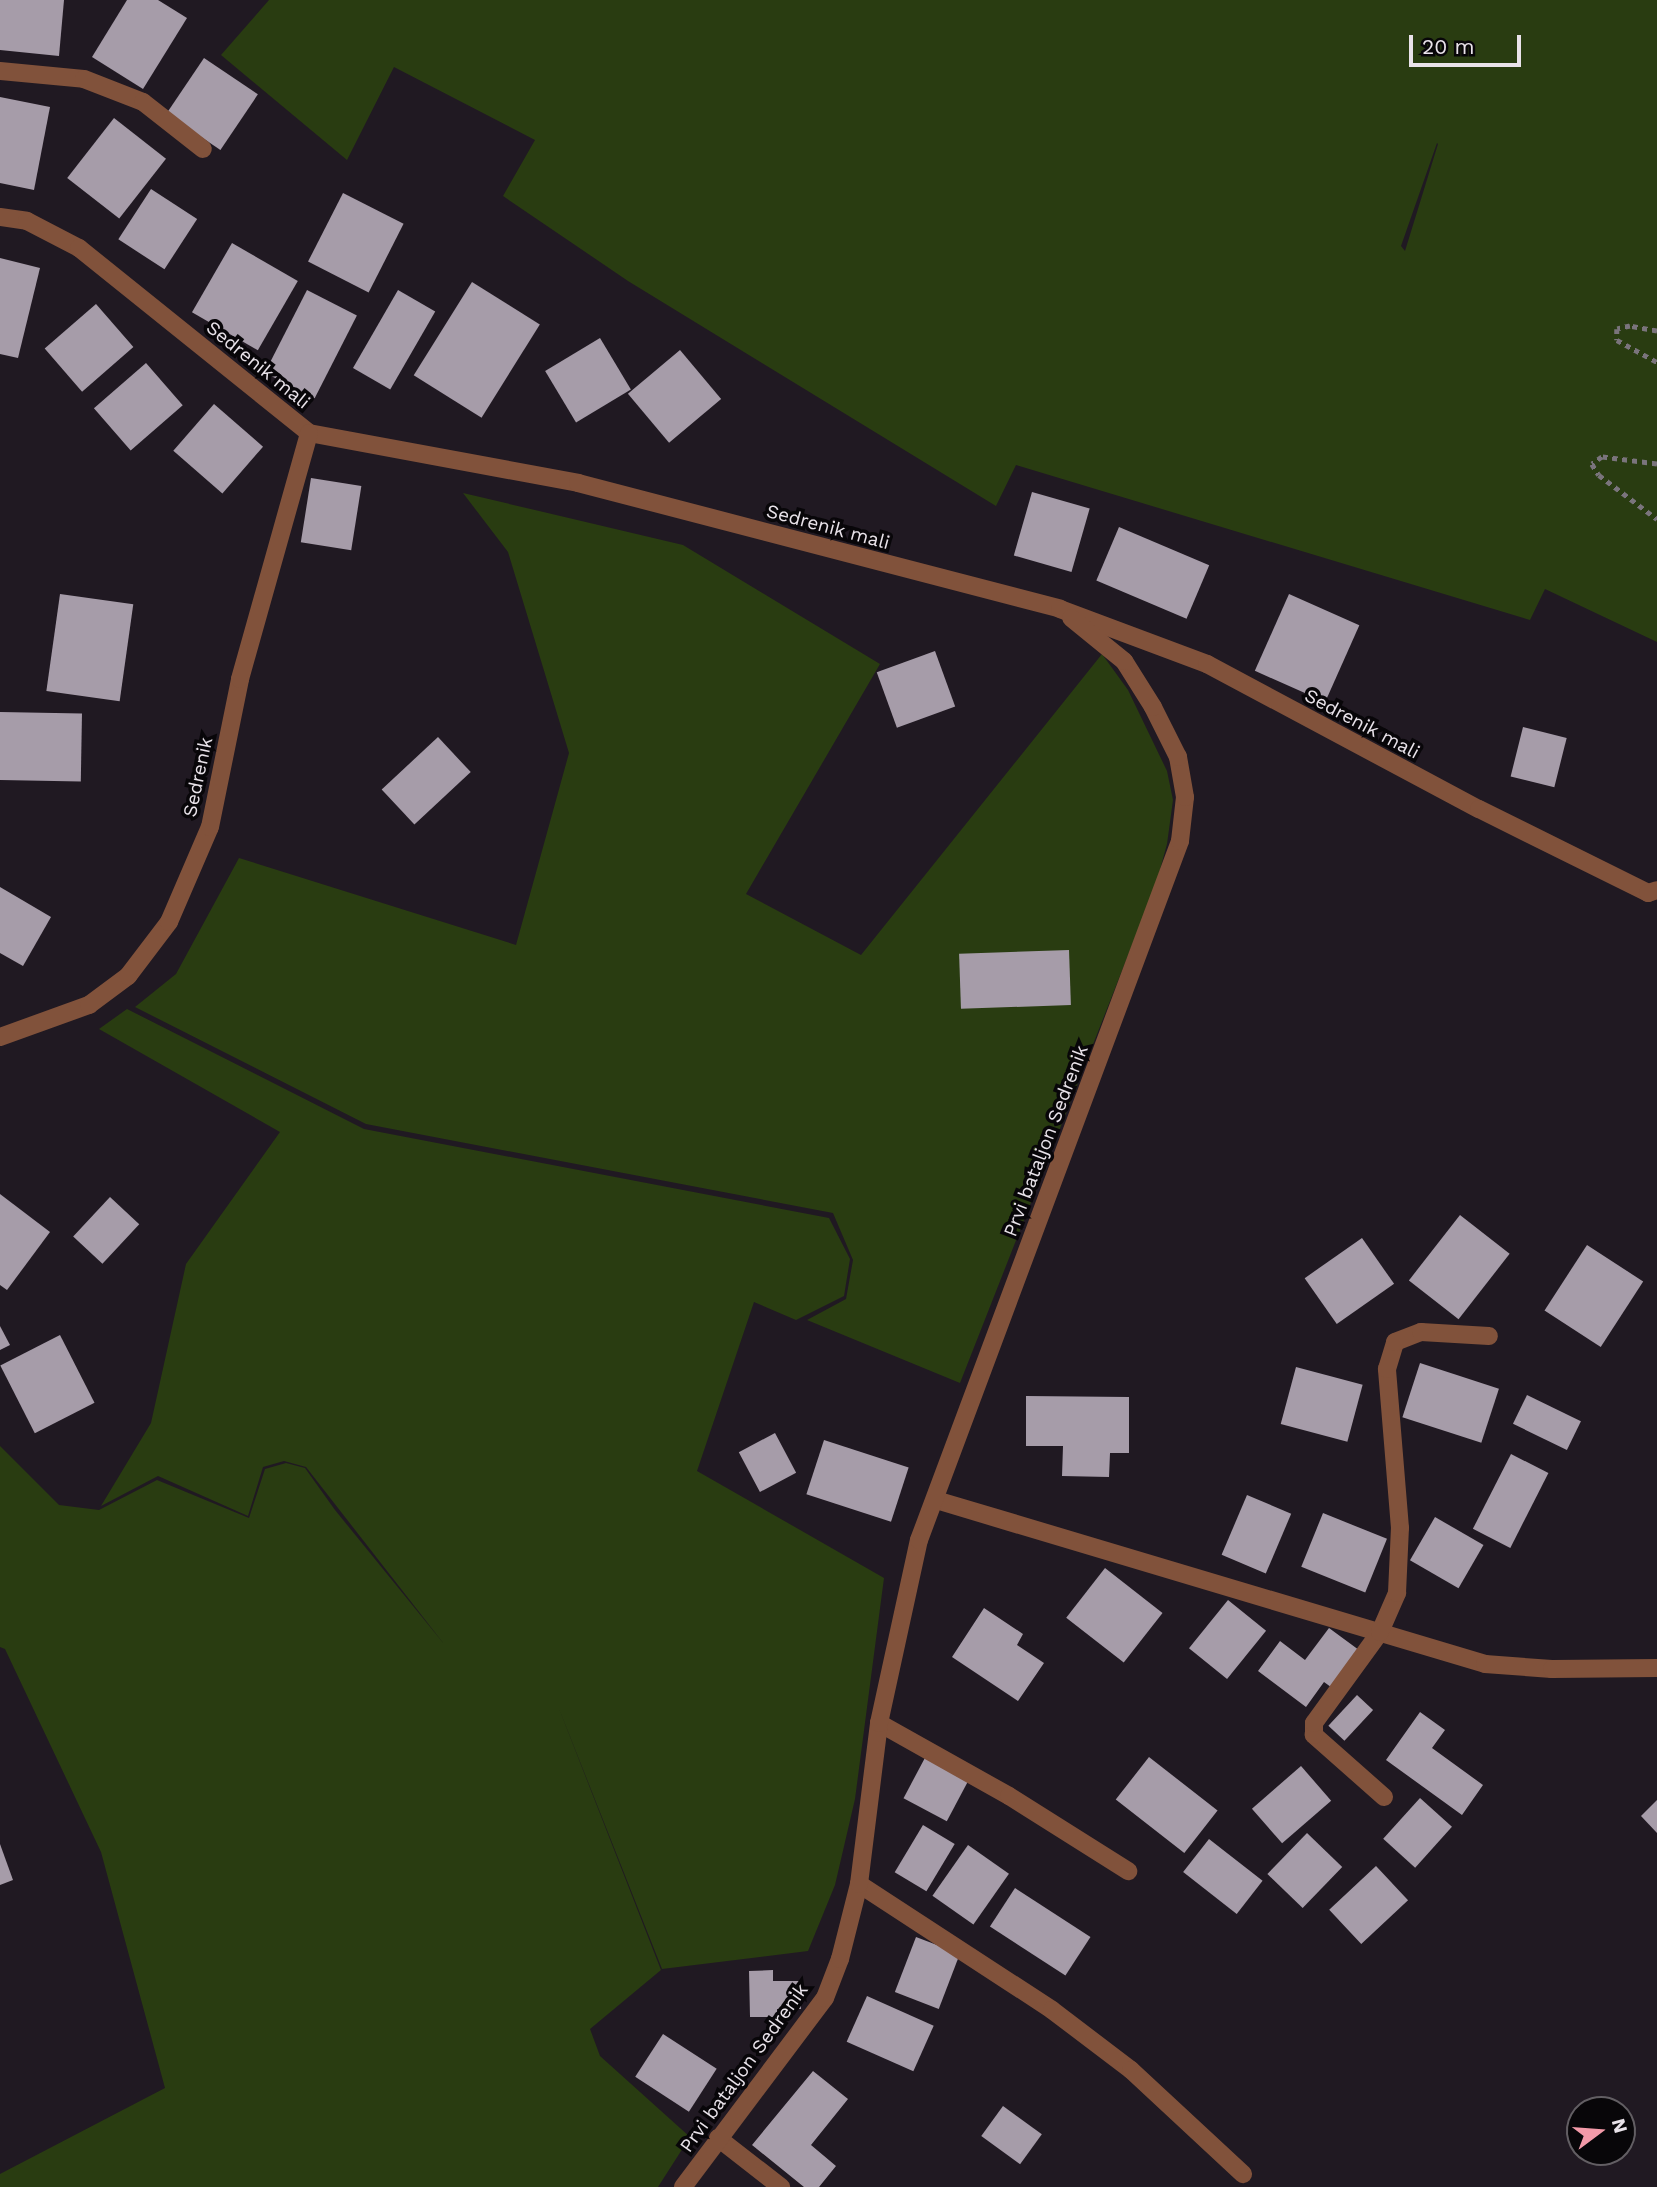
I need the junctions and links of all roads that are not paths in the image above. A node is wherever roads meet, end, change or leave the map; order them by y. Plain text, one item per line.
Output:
1 (0, 71) edge
2 (203, 149) dead end
3 (0, 216) edge
4 (309, 433) junction
5 (1060, 610) junction
6 (1657, 890) edge
7 (0, 1037) edge
8 (1489, 1336) dead end
9 (936, 1500) junction
10 (1380, 1632) junction
11 (1657, 1668) edge
12 (879, 1723) junction
13 (1384, 1797) dead end
14 (1128, 1871) dead end
15 (859, 1884) junction
16 (718, 2138) junction
17 (1243, 2174) dead end
18 (682, 2187) edge
19 (781, 2187) edge

1 - 2 street
3 - 4 street, Sedrenik mali
4 - 5 street, Sedrenik mali
4 - 7 street, Sedrenik
5 - 6 street, Sedrenik mali
5 - 9 street, Prvi bataljon Sedrenik
8 - 10 street
9 - 10 street
9 - 12 street, Prvi bataljon Sedrenik
10 - 11 street
10 - 13 street
12 - 14 street
12 - 15 street, Prvi bataljon Sedrenik
15 - 16 street, Prvi bataljon Sedrenik
15 - 17 street
16 - 18 street, Prvi bataljon Sedrenik
16 - 19 street

